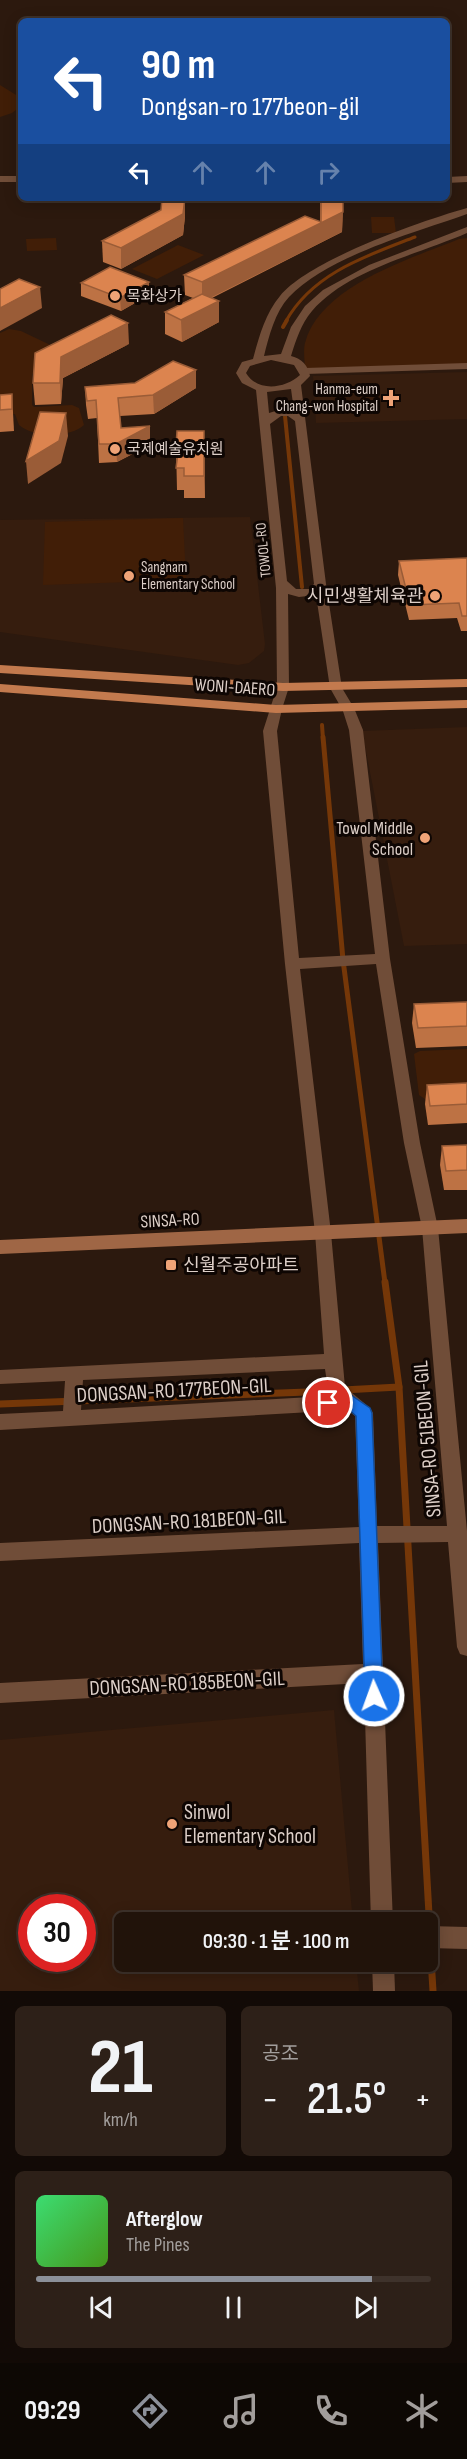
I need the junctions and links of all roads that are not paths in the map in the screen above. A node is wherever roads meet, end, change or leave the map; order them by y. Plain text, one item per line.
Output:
1 (0, 179) edge
2 (18, 179) edge
3 (450, 180) edge
4 (467, 181) edge
5 (467, 211) edge
6 (467, 230) edge
7 (402, 235) junction
8 (467, 236) edge
9 (449, 238) junction
10 (429, 246) junction
11 (267, 326) junction
12 (295, 330) junction
13 (285, 358) junction
14 (258, 359) junction
15 (467, 366) edge
16 (305, 371) junction
17 (296, 384) junction
18 (261, 387) junction
19 (301, 420) junction
20 (265, 423) junction
21 (282, 582) junction
22 (320, 584) junction
23 (0, 669) edge
24 (467, 683) edge
25 (283, 687) junction
26 (0, 688) edge
27 (336, 688) junction
28 (467, 704) edge
29 (348, 708) junction
30 (276, 709) junction
31 (383, 959) junction
32 (292, 964) junction
33 (467, 1226) edge
34 (430, 1228) junction
35 (323, 1233) junction
36 (0, 1247) edge
37 (333, 1365) junction
38 (74, 1376) junction
39 (0, 1377) edge
40 (344, 1396) junction
41 (73, 1415) junction
42 (0, 1422) edge
43 (374, 1535) junction
44 (452, 1535) junction
45 (0, 1552) edge
46 (466, 1609) edge
47 (467, 1647) edge
48 (374, 1673) junction
49 (0, 1693) edge
50 (382, 1912) edge
51 (438, 1937) edge
52 (467, 1938) edge
53 (383, 1972) edge
54 (384, 1991) edge

1 - 2 street
3 - 4 street
5 - 7 street
6 - 9 street
7 - 10 street
7 - 11 street
8 - 9 street
9 - 10 street
10 - 12 street
11 - 12 street
11 - 14 street
12 - 13 street
13 - 14 street
13 - 16 street
14 - 18 street
15 - 16 street
16 - 17 street
17 - 18 street
17 - 19 street
18 - 20 street, TOWOL-RO
19 - 20 street
19 - 22 street
20 - 21 street, TOWOL-RO
21 - 22 street
21 - 25 street, TOWOL-RO
22 - 27 street
23 - 25 main road, WONI-DAERO
24 - 27 main road, WONI-DAERO
25 - 27 main road, WONI-DAERO
25 - 30 street, TOWOL-RO
26 - 30 main road, WONI-DAERO
27 - 29 street, SINSA-RO 51BEON-GIL
28 - 29 main road, WONI-DAERO
29 - 30 main road, WONI-DAERO
29 - 31 street, SINSA-RO 51BEON-GIL
30 - 32 street, TOWOL-RO
31 - 32 street
31 - 34 street, SINSA-RO 51BEON-GIL
32 - 35 street, TOWOL-RO
33 - 34 main road
34 - 35 main road, SINSA-RO
34 - 44 street, SINSA-RO 51BEON-GIL
35 - 36 main road, SINSA-RO
35 - 37 street, TOWOL-RO
37 - 38 street
37 - 40 street, TOWOL-RO
38 - 39 street
38 - 41 street
40 - 41 street, DONGSAN-RO 177BEON-GIL
40 - 43 street
41 - 42 street, DONGSAN-RO 177BEON-GIL
43 - 44 street, DONGSAN-RO 181BEON-GIL
43 - 45 street, DONGSAN-RO 181BEON-GIL
43 - 48 street
44 - 46 street, SINSA-RO 51BEON-GIL
46 - 47 street, SINSA-RO 51BEON-GIL
48 - 49 street, DONGSAN-RO 185BEON-GIL
48 - 50 street
51 - 52 street
53 - 54 street

